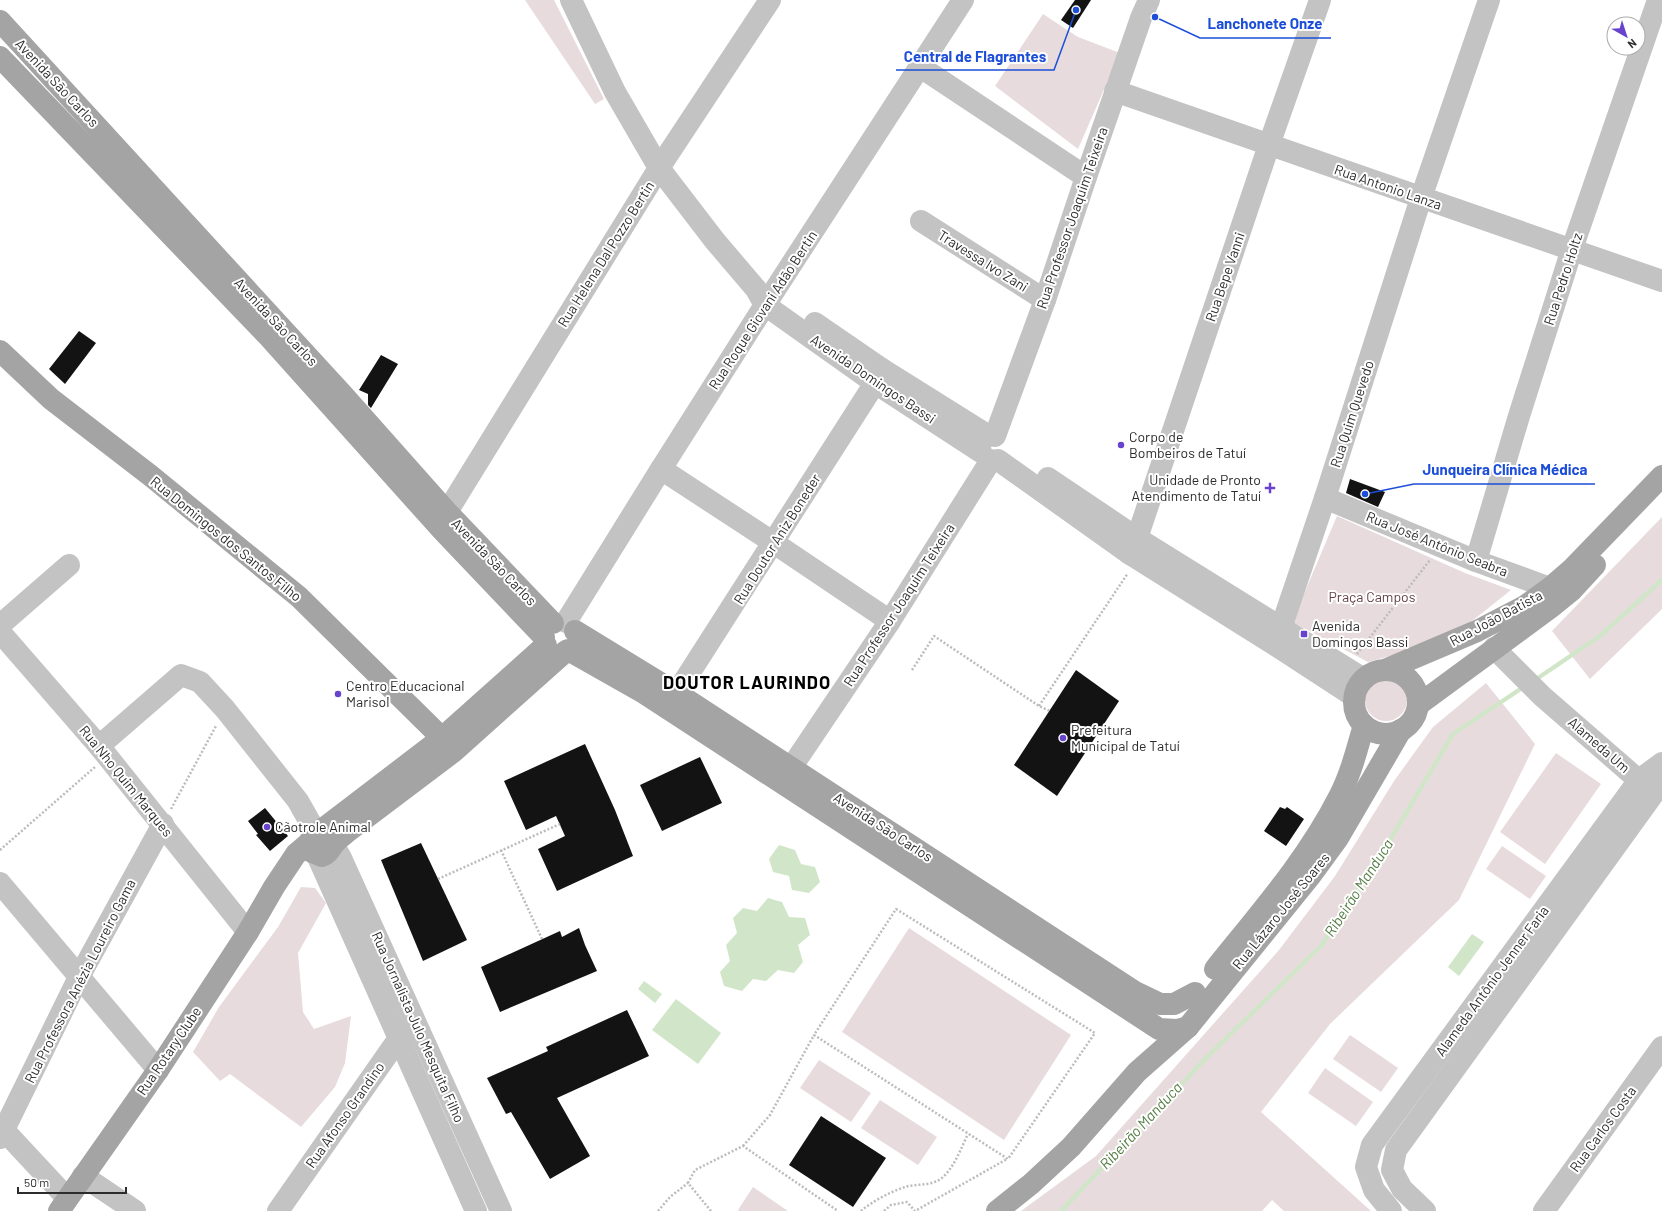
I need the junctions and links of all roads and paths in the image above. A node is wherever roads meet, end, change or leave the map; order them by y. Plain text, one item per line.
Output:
1 (571, 0) edge
2 (770, 0) edge
3 (963, 0) edge
4 (1149, 0) edge
5 (1320, 0) edge
6 (1489, 0) edge
7 (1658, 0) edge
8 (0, 21) edge
9 (0, 57) edge
10 (919, 66) junction
11 (1116, 91) junction
12 (1269, 145) junction
13 (658, 168) junction
14 (1086, 177) junction
15 (1421, 198) junction
16 (921, 222) dead end
17 (1572, 250) junction
18 (1662, 281) edge
19 (765, 296) junction
20 (1045, 300) junction
21 (0, 351) edge
22 (878, 376) junction
23 (993, 449) junction
24 (661, 470) junction
25 (1662, 476) edge
26 (1662, 494) edge
27 (1325, 498) junction
28 (440, 516) junction
29 (774, 543) junction
30 (1442, 546) junction
31 (1135, 550) junction
32 (1476, 561) junction
33 (69, 565) dead end
34 (1550, 588) junction
35 (890, 621) junction
36 (0, 625) edge
37 (1281, 628) junction
38 (0, 632) edge
39 (560, 637) junction
40 (1458, 640) junction
41 (1494, 648) junction
42 (1345, 668) junction
43 (912, 670) dead end
44 (1384, 670) junction
45 (1360, 688) junction
46 (673, 701) junction
47 (1418, 705) junction
48 (1039, 706) junction
49 (225, 709) junction
50 (1050, 711) dead end
51 (1364, 725) junction
52 (1401, 730) junction
53 (447, 745) junction
54 (103, 751) junction
55 (1662, 763) edge
56 (1662, 767) edge
57 (791, 768) junction
58 (1647, 787) junction
59 (162, 824) junction
60 (560, 824) dead end
61 (319, 842) junction
62 (0, 850) edge
63 (501, 850) junction
64 (438, 878) dead end
65 (0, 883) edge
66 (248, 932) junction
67 (542, 940) dead end
68 (80, 977) junction
69 (1195, 994) junction
70 (417, 1024) junction
71 (1188, 1027) junction
72 (1159, 1029) junction
73 (814, 1035) junction
74 (399, 1038) junction
75 (1662, 1047) edge
76 (434, 1061) junction
77 (158, 1070) junction
78 (414, 1072) junction
79 (1137, 1072) junction
80 (1, 1132) edge
81 (968, 1134) junction
82 (743, 1146) junction
83 (1008, 1159) junction
84 (481, 1165) junction
85 (460, 1175) junction
86 (83, 1176) junction
87 (688, 1182) junction
88 (63, 1205) edge
89 (135, 1211) edge
90 (278, 1211) edge
91 (476, 1211) edge
92 (501, 1211) edge
93 (658, 1211) edge
94 (711, 1211) edge
95 (838, 1211) edge
96 (861, 1211) edge
97 (884, 1211) edge
98 (997, 1211) edge
99 (1391, 1211) edge
100 (1426, 1211) edge
101 (1544, 1211) edge

1 - 13 street, Avenida Domingos Bassi
2 - 13 street, Rua Helena Dal Pozzo Bertin
3 - 10 street, Rua Roque Giovani Adão Bertin
4 - 11 street, Rua Professor Joaquim Teixeira
5 - 12 street, Rua Bepe Vanni
6 - 15 street, Rua Quim Quevedo
7 - 17 street, Rua Pedro Holtz
8 - 28 main road, Avenida São Carlos
9 - 28 main road, Avenida São Carlos
10 - 14 street
10 - 19 street, Rua Roque Giovani Adão Bertin
11 - 12 street, Rua Antonio Lanza
11 - 14 street, Rua Professor Joaquim Teixeira
12 - 15 street, Rua Antonio Lanza
12 - 31 street, Rua Bepe Vanni
13 - 19 street, Avenida Domingos Bassi
13 - 28 street, Rua Helena Dal Pozzo Bertin
14 - 20 street, Rua Professor Joaquim Teixeira
15 - 17 street, Rua Antonio Lanza
15 - 27 street, Rua Quim Quevedo
16 - 20 street, Travessa Ivo Zani
17 - 18 street, Rua Antonio Lanza
17 - 32 street, Rua Pedro Holtz
19 - 22 street, Avenida Domingos Bassi
19 - 24 street, Rua Roque Giovani Adão Bertin
20 - 23 street, Rua Professor Joaquim Teixeira
21 - 53 main road, Rua Domingos dos Santos Filho
22 - 23 street, Avenida Domingos Bassi
22 - 29 street, Rua Doutor Aniz Boneder
23 - 31 street, Avenida Domingos Bassi
23 - 35 street, Rua Professor Joaquim Teixeira
24 - 29 street
24 - 39 street, Rua Roque Giovani Adão Bertin
25 - 34 main road, Rua João Batista
26 - 41 main road
27 - 30 street, Rua José Antônio Seabra
27 - 37 street, Rua Quim Quevedo
28 - 39 main road, Avenida São Carlos
29 - 35 street
29 - 46 street, Rua Doutor Aniz Boneder
30 - 32 street, Rua José Antônio Seabra
30 - 42 path
31 - 37 street, Avenida Domingos Bassi
31 - 45 street, Avenida Domingos Bassi
31 - 48 path
32 - 34 street, Rua José Antônio Seabra
33 - 36 street
34 - 40 main road, Rua João Batista
35 - 57 street, Rua Professor Joaquim Teixeira
37 - 42 street, Avenida Domingos Bassi
38 - 54 street, Rua Nho Quim Marques
39 - 46 main road, Avenida São Carlos
39 - 53 main road, Rua Rotary Clube
40 - 41 main road
40 - 44 main road, Rua João Batista
41 - 47 main road
41 - 58 street, Alameda Um
42 - 45 street, Avenida Domingos Bassi
43 - 48 path
44 - 45 main road
44 - 47 main road
45 - 51 main road
46 - 57 main road, Avenida São Carlos
46 - 72 main road, Avenida São Carlos
47 - 52 main road
48 - 50 path
49 - 54 street, Rua Jornalista Julo Mesquita Filho
49 - 59 path
49 - 61 street, Rua Jornalista Julo Mesquita Filho
51 - 52 main road
51 - 69 main road, Rua Lázaro José Soares
52 - 71 main road, Rua Lázaro José Soares
53 - 61 main road, Rua Rotary Clube
54 - 59 street, Rua Nho Quim Marques
54 - 62 path
55 - 58 street, Alameda Antônio Jenner Faria
56 - 58 street, Alameda Antônio Jenner Faria
57 - 69 main road, Avenida São Carlos
58 - 99 street, Alameda Antônio Jenner Faria
58 - 100 street, Alameda Antônio Jenner Faria
59 - 66 street, Rua Nho Quim Marques
59 - 68 street, Rua Professora Anézia Loureiro Gama
60 - 63 path
61 - 66 main road, Rua Rotary Clube
61 - 70 street, Rua Jornalista Julo Mesquita Filho
61 - 74 street, Rua Jornalista Julo Mesquita Filho
63 - 64 path
63 - 67 path
65 - 68 street
66 - 77 main road, Rua Rotary Clube
68 - 77 street
68 - 80 street, Rua Professora Anézia Loureiro Gama
69 - 72 main road, Rua Lázaro José Soares
70 - 74 street, Rua Afonso Grandino
70 - 76 street, Rua Jornalista Julo Mesquita Filho
71 - 72 main road
71 - 79 main road, Rua Lázaro José Soares
72 - 79 main road, Rua Lázaro José Soares
73 - 81 path
73 - 82 path
73 - 83 path
74 - 78 street, Rua Jornalista Julo Mesquita Filho
74 - 90 street, Rua Afonso Grandino
75 - 101 street, Rua Carlos Costa
76 - 78 street
76 - 84 street, Rua Jornalista Julo Mesquita Filho
77 - 86 main road, Rua Rotary Clube
78 - 85 street, Rua Jornalista Julo Mesquita Filho
79 - 98 main road, Rua Lázaro José Soares
80 - 88 street
81 - 83 path
81 - 96 path
82 - 87 path
82 - 95 path
83 - 97 path
84 - 85 street
84 - 92 street, Rua Jornalista Julo Mesquita Filho
85 - 91 street, Rua Jornalista Julo Mesquita Filho
86 - 88 main road, Rua Rotary Clube
86 - 89 street
87 - 93 path
87 - 94 path

